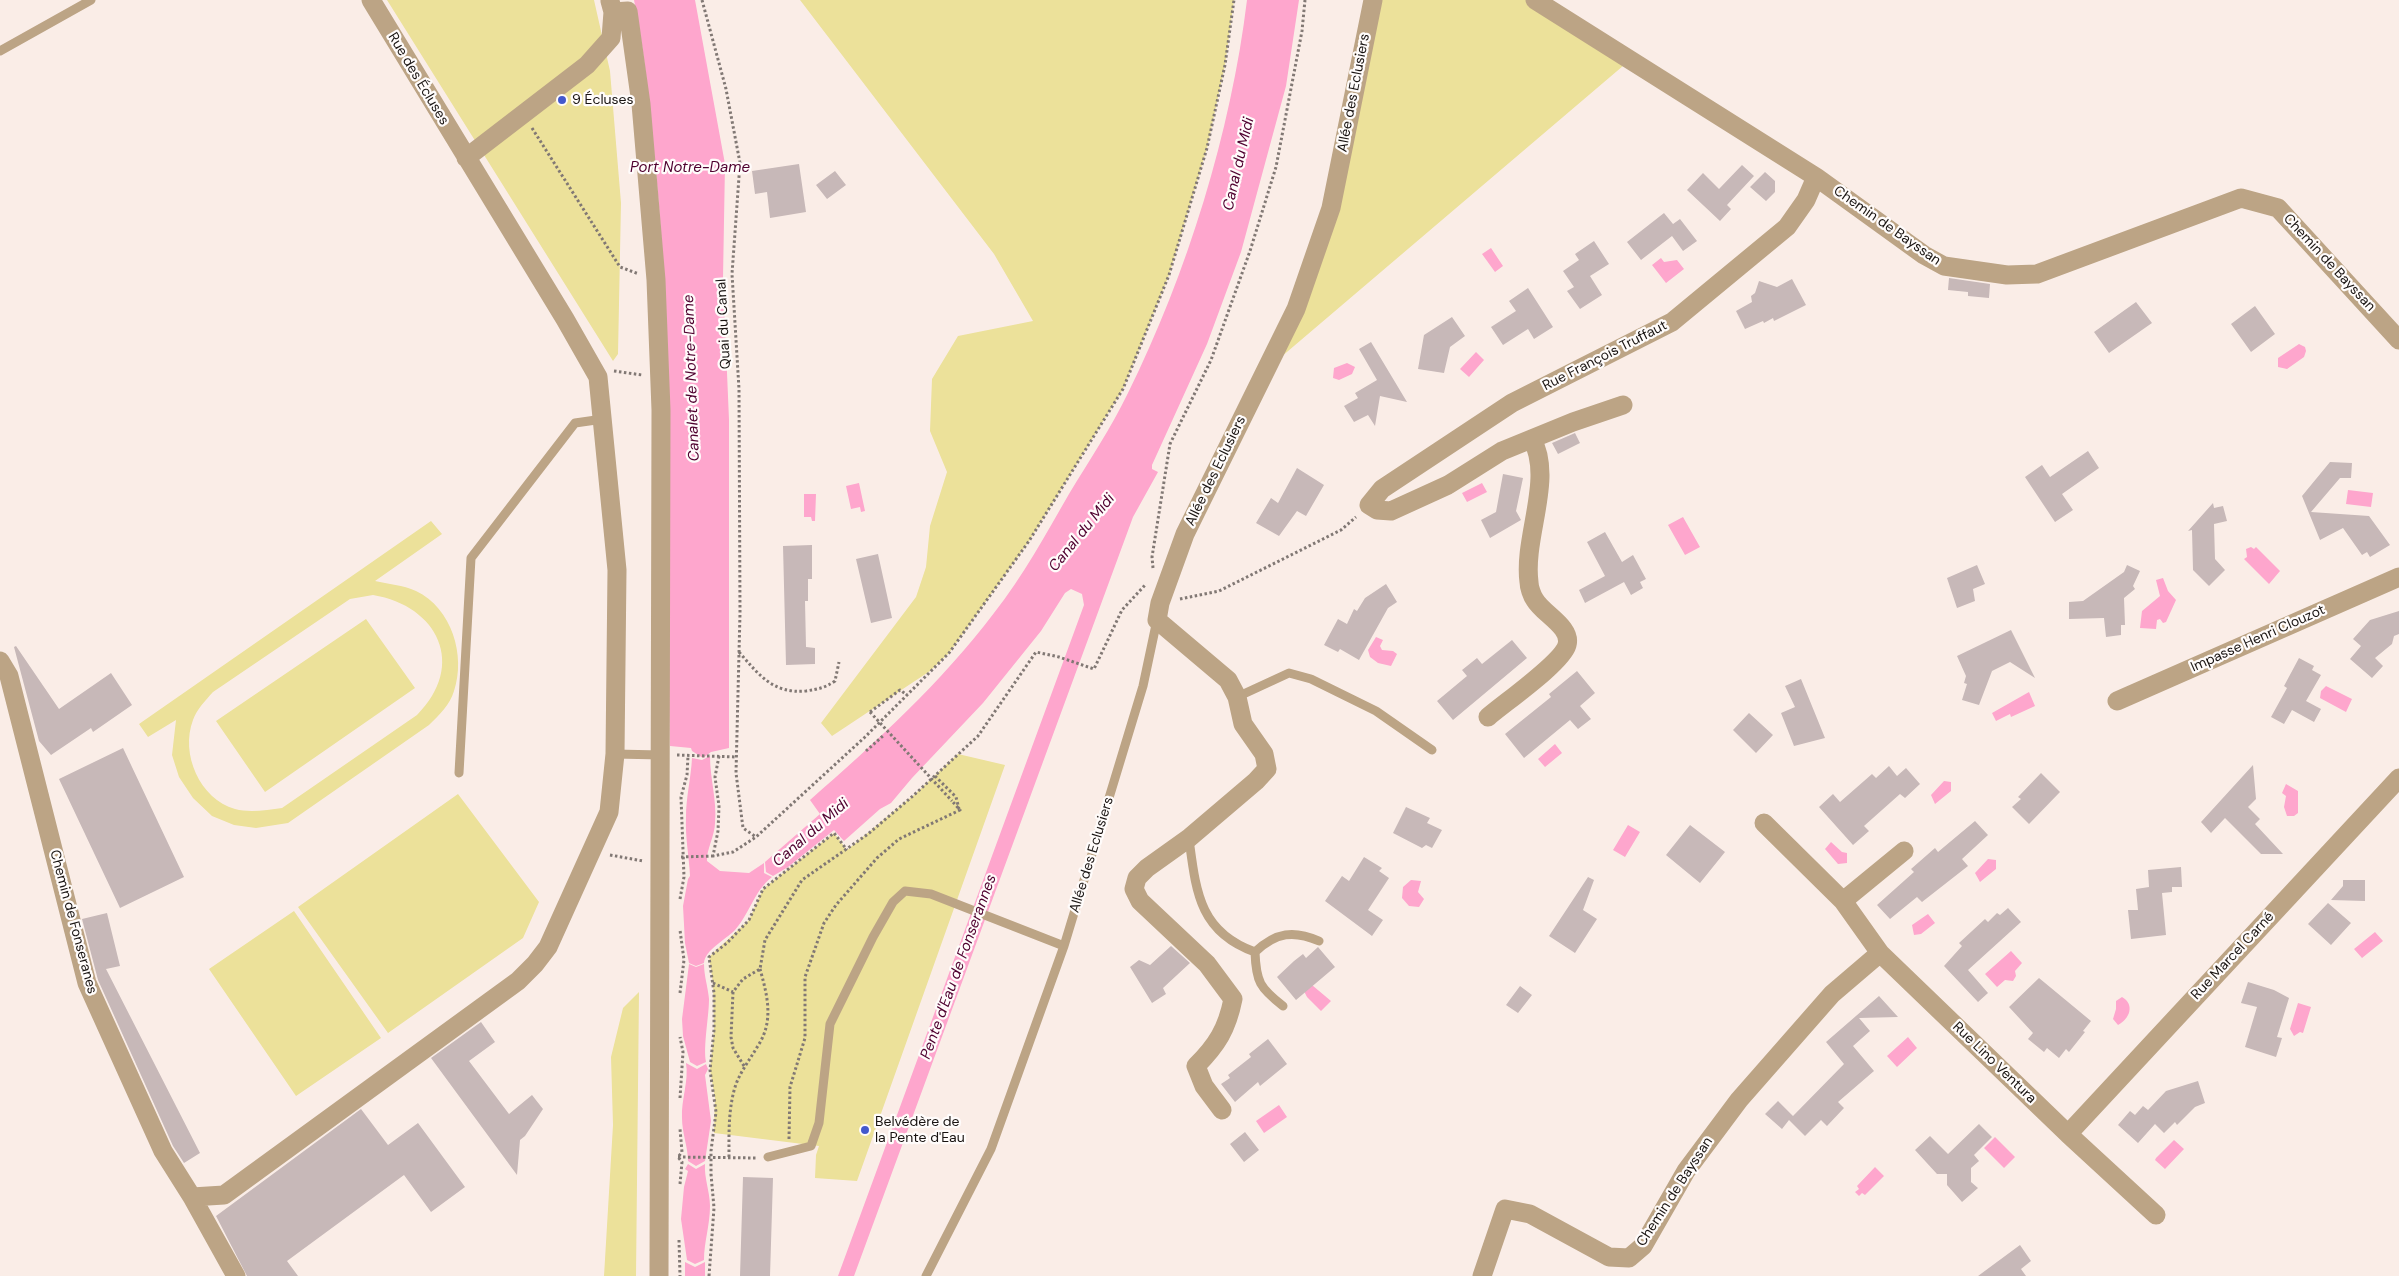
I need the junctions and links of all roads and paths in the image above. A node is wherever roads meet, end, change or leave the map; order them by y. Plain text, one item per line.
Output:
1 (91, 0) edge
2 (371, 0) edge
3 (702, 0) edge
4 (1234, 0) edge
5 (1305, 0) edge
6 (1373, 0) edge
7 (1535, 0) edge
8 (611, 6) edge
9 (0, 50) edge
10 (529, 124) dead end
11 (466, 158) junction
12 (1816, 177) junction
13 (656, 280) junction
14 (2399, 340) edge
15 (609, 366) dead end
16 (660, 376) junction
17 (1623, 405) dead end
18 (603, 419) junction
19 (1532, 439) junction
20 (1369, 505) junction
21 (2399, 577) edge
22 (1147, 583) dead end
23 (1159, 611) junction
24 (739, 652) junction
25 (0, 661) edge
26 (839, 662) dead end
27 (906, 696) junction
28 (1237, 697) junction
29 (2117, 701) dead end
30 (1488, 717) dead end
31 (884, 735) dead end
32 (1432, 750) dead end
33 (866, 751) dead end
34 (615, 754) junction
35 (662, 755) junction
36 (719, 756) junction
37 (736, 756) junction
38 (460, 772) dead end
39 (936, 776) junction
40 (2399, 778) edge
41 (960, 810) junction
42 (1764, 823) dead end
43 (756, 837) junction
44 (1189, 838) junction
45 (847, 850) junction
46 (1904, 851) dead end
47 (610, 855) dead end
48 (713, 856) junction
49 (682, 857) junction
50 (661, 864) junction
51 (1843, 901) junction
52 (680, 904) dead end
53 (680, 924) dead end
54 (1320, 941) dead end
55 (1064, 946) junction
56 (1255, 952) junction
57 (1880, 953) junction
58 (684, 960) dead end
59 (760, 969) junction
60 (713, 983) junction
61 (733, 992) junction
62 (1283, 1006) dead end
63 (680, 1038) dead end
64 (744, 1066) junction
65 (679, 1102) dead end
66 (1222, 1110) dead end
67 (679, 1120) dead end
68 (2068, 1134) junction
69 (789, 1151) junction
70 (682, 1152) dead end
71 (683, 1157) dead end
72 (712, 1157) junction
73 (729, 1157) junction
74 (768, 1157) dead end
75 (753, 1158) dead end
76 (192, 1197) junction
77 (2156, 1215) dead end
78 (679, 1237) dead end
79 (236, 1276) edge
80 (659, 1276) edge
81 (680, 1276) edge
82 (709, 1276) edge
83 (926, 1276) edge
84 (1482, 1276) edge

1 - 9 lane
2 - 11 street, Rue des Écluses
3 - 24 path, Quai du Canal
4 - 27 path
5 - 23 path
6 - 23 street, Allée des Eclusiers
7 - 12 street, Chemin de Bayssan
8 - 11 street
8 - 13 street
10 - 13 path
11 - 18 street, Rue des Écluses
12 - 14 street, Chemin de Bayssan
12 - 20 street, Rue François Truffaut
13 - 16 street
15 - 16 path
16 - 35 street
17 - 19 street
18 - 34 street, Rue des Écluses
18 - 38 lane
19 - 20 street
19 - 30 street
20 - 23 path
21 - 29 street, Impasse Henri Clouzot
22 - 39 path
23 - 28 street
23 - 55 lane, Allée des Eclusiers
24 - 26 path
24 - 37 path, Quai du Canal
25 - 76 street, Chemin de Fonseranes
27 - 41 path, bridge
27 - 43 path
28 - 32 lane
28 - 44 street
31 - 33 path
34 - 35 lane
34 - 76 street, Rue des Écluses
35 - 50 street
36 - 37 path
36 - 48 path
36 - 49 path
37 - 43 path, Quai du Canal
39 - 41 path
39 - 45 path
40 - 68 street, Rue Marcel Carné
41 - 69 path
42 - 51 street, Rue Lino Ventura
43 - 48 path
44 - 56 lane
44 - 66 street
45 - 59 path
45 - 60 path
46 - 51 street
47 - 50 path
48 - 49 path
49 - 52 path
50 - 80 street
51 - 57 street, Rue Lino Ventura
53 - 58 path
54 - 56 lane
55 - 69 lane
55 - 83 lane, Allée des Eclusiers
56 - 62 lane
57 - 68 street, Rue Lino Ventura
57 - 84 street, Chemin de Bayssan
59 - 61 path
59 - 64 path
60 - 61 path
60 - 72 path
61 - 64 path
63 - 65 path
64 - 73 path
67 - 70 path
68 - 77 street, Rue Lino Ventura
69 - 74 lane
71 - 72 path
72 - 73 path
72 - 82 path
73 - 75 path
76 - 79 street, Chemin de Fonseranes
78 - 81 path

